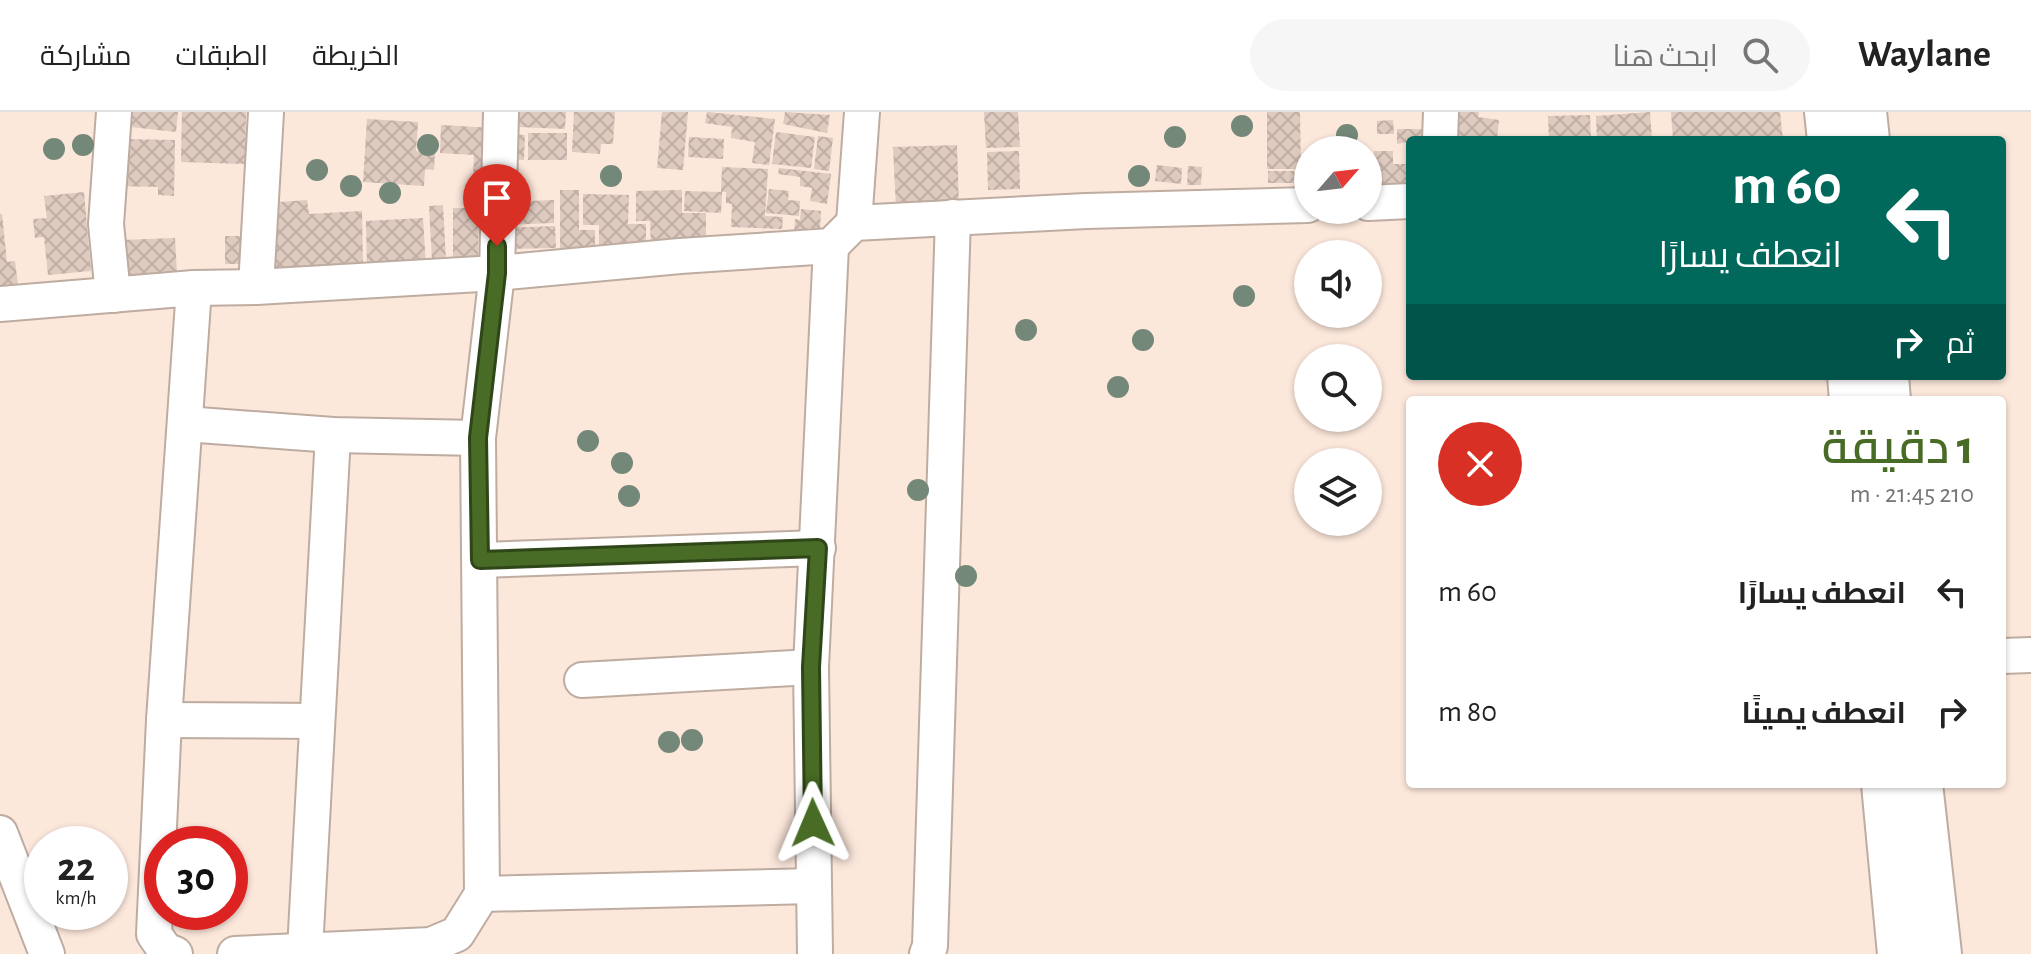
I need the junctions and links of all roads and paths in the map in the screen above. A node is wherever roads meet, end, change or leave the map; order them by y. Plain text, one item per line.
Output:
1 (114, 112) edge
2 (266, 112) edge
3 (501, 112) edge
4 (862, 112) edge
5 (1441, 112) edge
6 (1827, 112) edge
7 (1864, 112) edge
8 (1440, 136) edge
9 (1830, 136) edge
10 (1867, 136) edge
11 (1406, 201) edge
12 (1382, 202) edge
13 (1294, 205) edge
14 (953, 217) junction
15 (842, 235) junction
16 (497, 273) junction
17 (256, 287) junction
18 (194, 288) junction
19 (113, 295) junction
20 (0, 304) edge
21 (185, 424) junction
22 (333, 435) junction
23 (478, 438) junction
24 (818, 548) junction
25 (480, 560) junction
26 (811, 667) junction
27 (582, 680) dead end
28 (164, 720) junction
29 (317, 721) junction
30 (1884, 788) edge
31 (1920, 788) edge
32 (0, 833) edge
33 (814, 886) junction
34 (482, 894) junction
35 (305, 950) junction
36 (47, 954) edge
37 (175, 954) edge
38 (235, 954) edge
39 (815, 954) edge
40 (927, 954) edge
41 (1900, 954) edge
42 (1939, 954) edge

1 - 19 street
2 - 17 street
3 - 16 street
4 - 15 street
5 - 8 street
6 - 9 main road
7 - 10 main road
11 - 12 street
13 - 14 street
14 - 15 street
14 - 40 street
15 - 16 street
15 - 24 street
16 - 17 street
16 - 23 street
17 - 18 street
18 - 19 street
18 - 21 street
19 - 20 street
21 - 22 street
21 - 28 street
22 - 23 street
22 - 29 street
23 - 25 street
24 - 25 street
24 - 26 street
25 - 34 street
26 - 27 street
26 - 33 street
28 - 29 street
28 - 37 street
29 - 35 street
30 - 41 main road
31 - 42 main road
32 - 36 street
33 - 34 street
33 - 39 street
34 - 35 street
35 - 38 street

